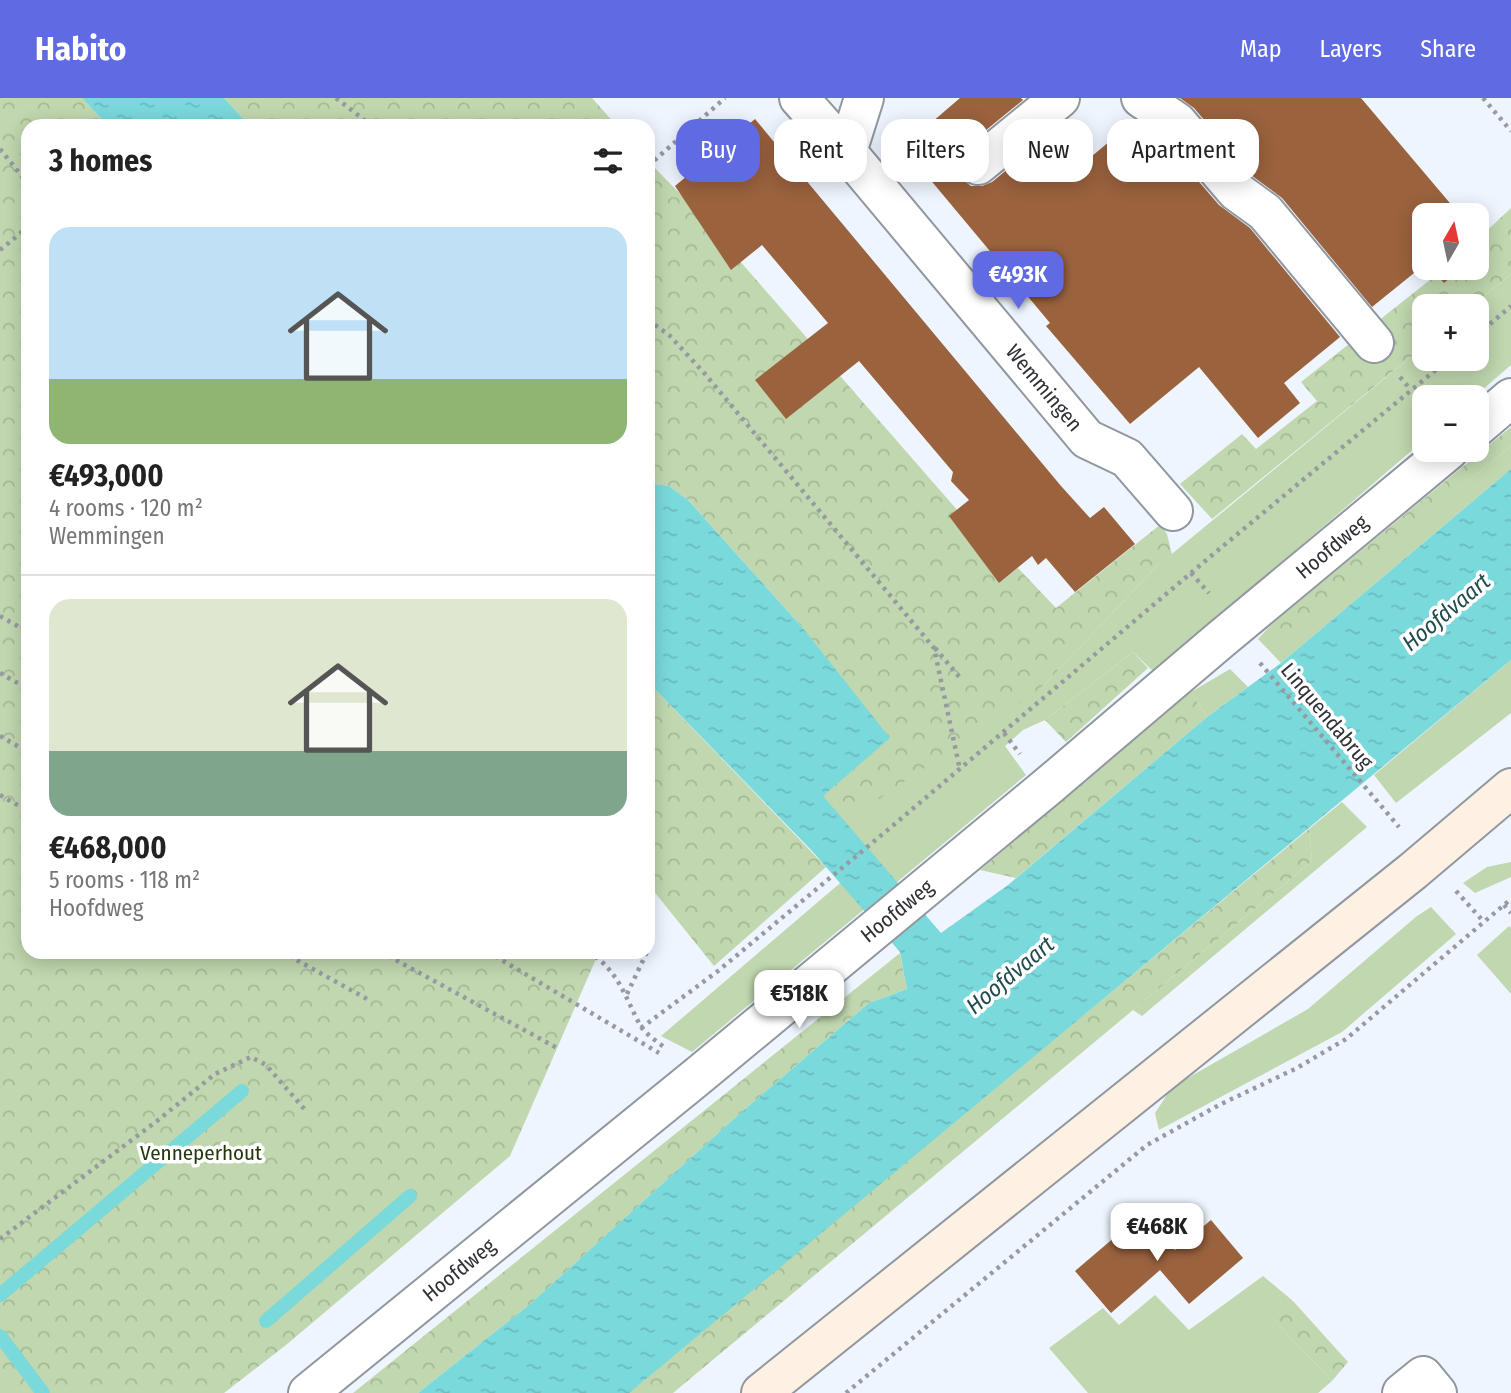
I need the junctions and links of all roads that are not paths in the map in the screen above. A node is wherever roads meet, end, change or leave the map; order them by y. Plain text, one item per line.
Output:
1 (799, 98) edge
2 (864, 98) edge
3 (1060, 98) edge
4 (1141, 98) edge
5 (818, 119) edge
6 (857, 119) edge
7 (989, 155) edge
8 (867, 176) edge
9 (1374, 343) dead end
10 (1511, 398) edge
11 (1489, 416) edge
12 (1435, 462) edge
13 (1173, 511) dead end
14 (1511, 788) edge
15 (308, 1393) edge
16 (761, 1393) edge
17 (1402, 1393) edge
18 (1437, 1393) edge

1 - 5 street, Wemmingen
2 - 6 street
3 - 7 street
4 - 9 street
8 - 13 street, Wemmingen
10 - 11 street
12 - 15 street, Hoofdweg
14 - 16 street
17 - 18 street

